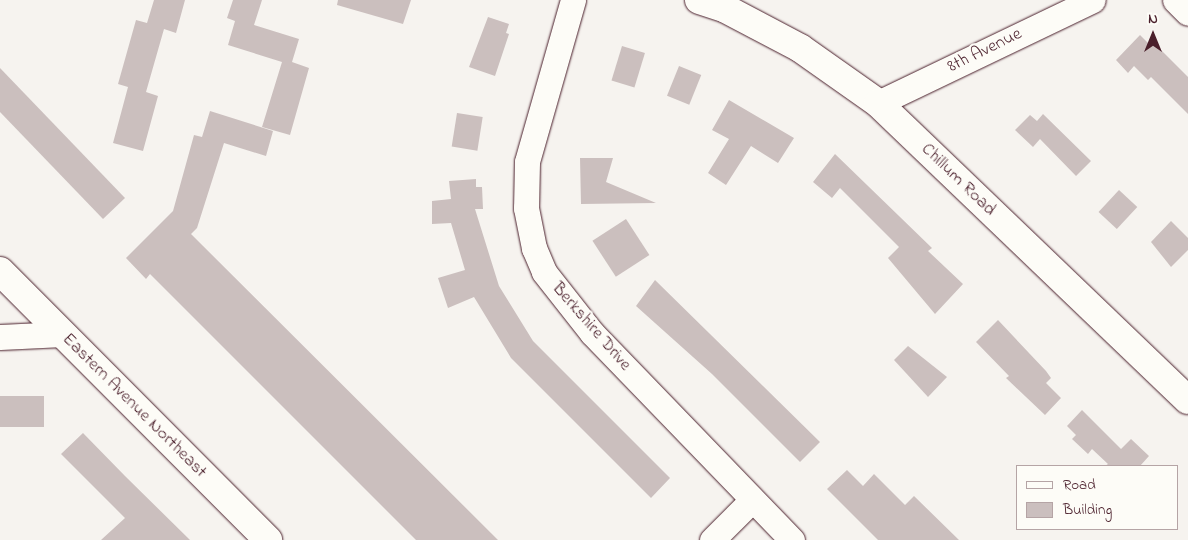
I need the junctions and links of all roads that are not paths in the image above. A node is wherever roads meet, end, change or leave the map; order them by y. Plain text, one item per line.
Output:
1 (573, 0) edge
2 (699, 0) edge
3 (1093, 0) edge
4 (1175, 0) edge
5 (1188, 13) edge
6 (878, 103) junction
7 (0, 271) edge
8 (63, 334) junction
9 (0, 337) edge
10 (1188, 400) edge
11 (751, 501) junction
12 (268, 540) edge
13 (712, 540) edge
14 (792, 540) edge

1 - 11 street, Berkshire Drive
2 - 6 street, Chillum Road
3 - 6 street, 8th Avenue
4 - 5 street
6 - 10 street, Chillum Road
7 - 8 street, Eastern Avenue Northeast
8 - 9 street
8 - 12 street, Eastern Avenue Northeast
11 - 13 street
11 - 14 street, Berkshire Drive

